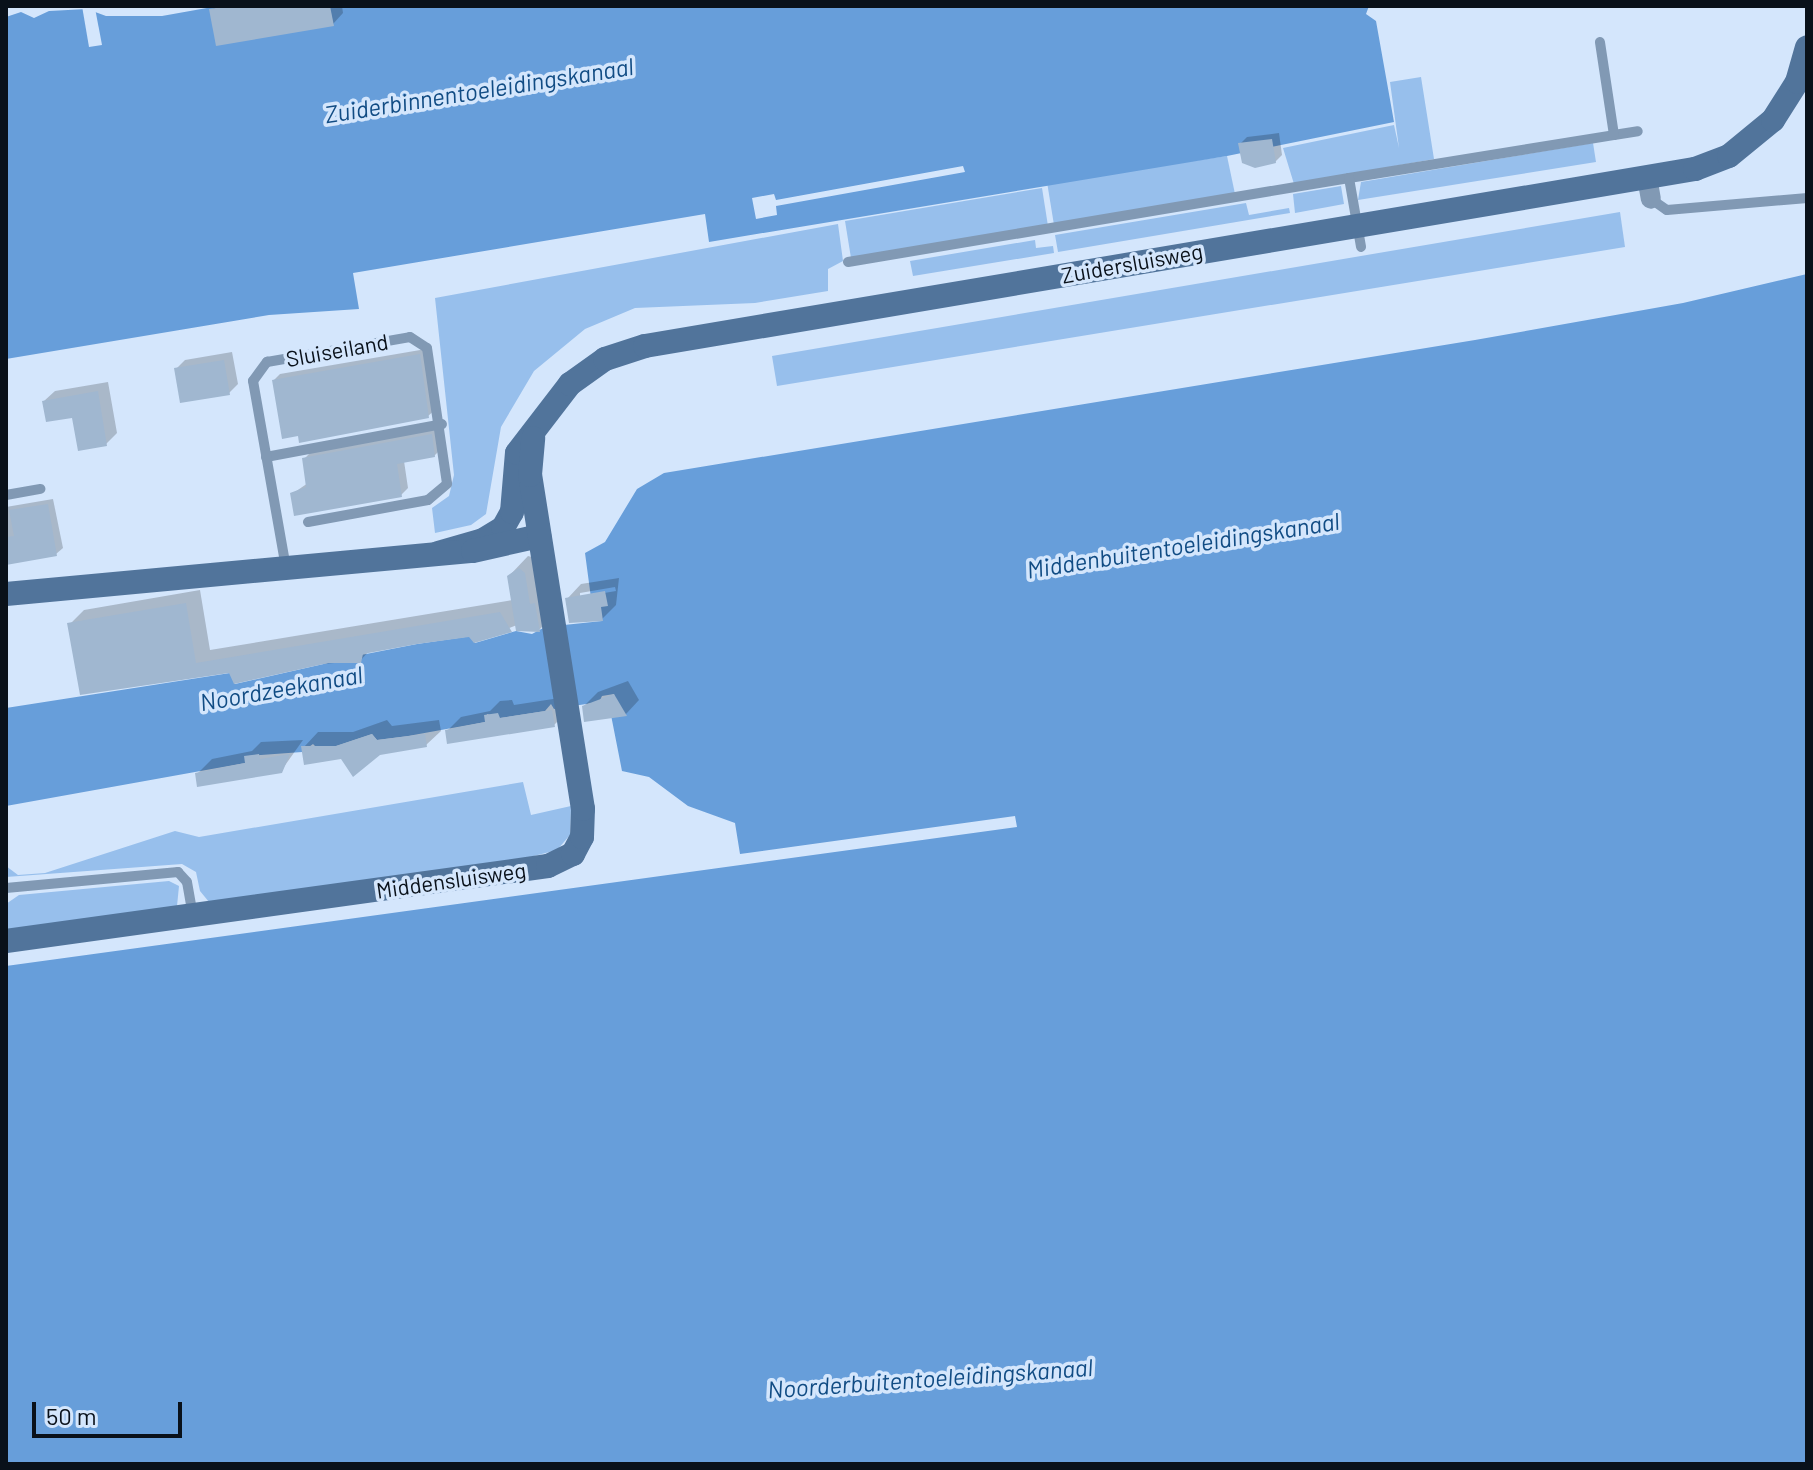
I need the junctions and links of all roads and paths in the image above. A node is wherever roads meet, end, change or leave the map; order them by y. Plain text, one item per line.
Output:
1 (1600, 42) dead end
2 (1807, 47) edge
3 (1638, 131) dead end
4 (1614, 135) junction
5 (1349, 178) junction
6 (1649, 188) junction
7 (1807, 198) edge
8 (1359, 236) junction
9 (848, 262) dead end
10 (442, 424) junction
11 (533, 430) junction
12 (266, 457) junction
13 (40, 489) dead end
14 (6, 495) edge
15 (508, 519) junction
16 (308, 522) dead end
17 (538, 530) junction
18 (438, 553) junction
19 (286, 568) junction
20 (6, 594) edge
21 (6, 888) edge
22 (193, 917) junction
23 (6, 941) edge

1 - 4 lane
2 - 6 street, Zuidersluisweg
3 - 4 lane
4 - 5 lane
5 - 8 lane
5 - 9 lane
6 - 7 lane
6 - 8 street, Zuidersluisweg
8 - 11 street, Zuidersluisweg
10 - 12 lane
10 - 12 lane, Sluiseiland
10 - 16 lane, Sluiseiland
11 - 15 street
11 - 17 street
12 - 19 lane, Sluiseiland
13 - 14 lane
15 - 17 street
15 - 18 street
17 - 18 street
17 - 22 street, Middensluisweg
18 - 19 street
19 - 20 street
21 - 22 lane
22 - 23 street, Middensluisweg

